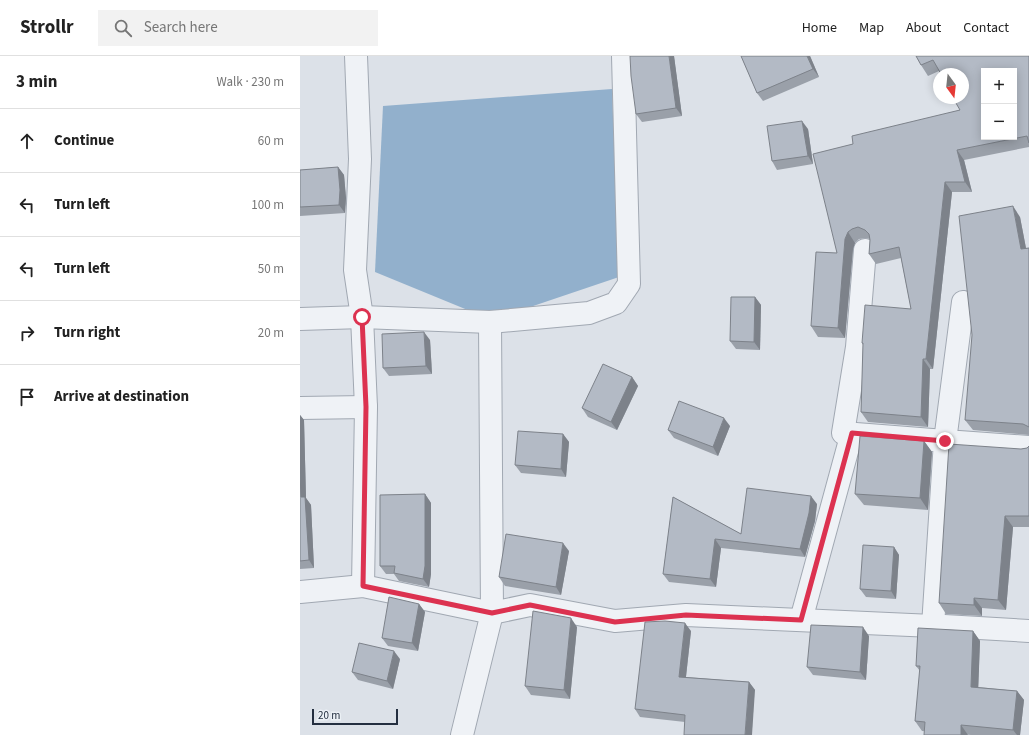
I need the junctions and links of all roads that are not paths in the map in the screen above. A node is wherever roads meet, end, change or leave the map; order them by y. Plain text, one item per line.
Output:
1 (356, 56) edge
2 (623, 56) edge
3 (865, 250) dead end
4 (963, 302) dead end
5 (362, 317) junction
6 (300, 319) edge
7 (490, 322) junction
8 (366, 407) junction
9 (300, 408) edge
10 (852, 433) junction
11 (945, 441) junction
12 (1029, 447) edge
13 (363, 586) junction
14 (300, 592) edge
15 (492, 613) junction
16 (801, 620) junction
17 (932, 626) junction
18 (1029, 631) edge
19 (462, 735) edge

1 - 5 street
2 - 7 street
3 - 10 street
4 - 11 street
5 - 6 street
5 - 7 street
5 - 8 street
7 - 15 street
8 - 9 street
8 - 13 street
10 - 11 street
10 - 16 street
11 - 12 street
11 - 17 street
13 - 14 street
13 - 15 street
15 - 16 street
15 - 19 street
16 - 17 street
17 - 18 street

